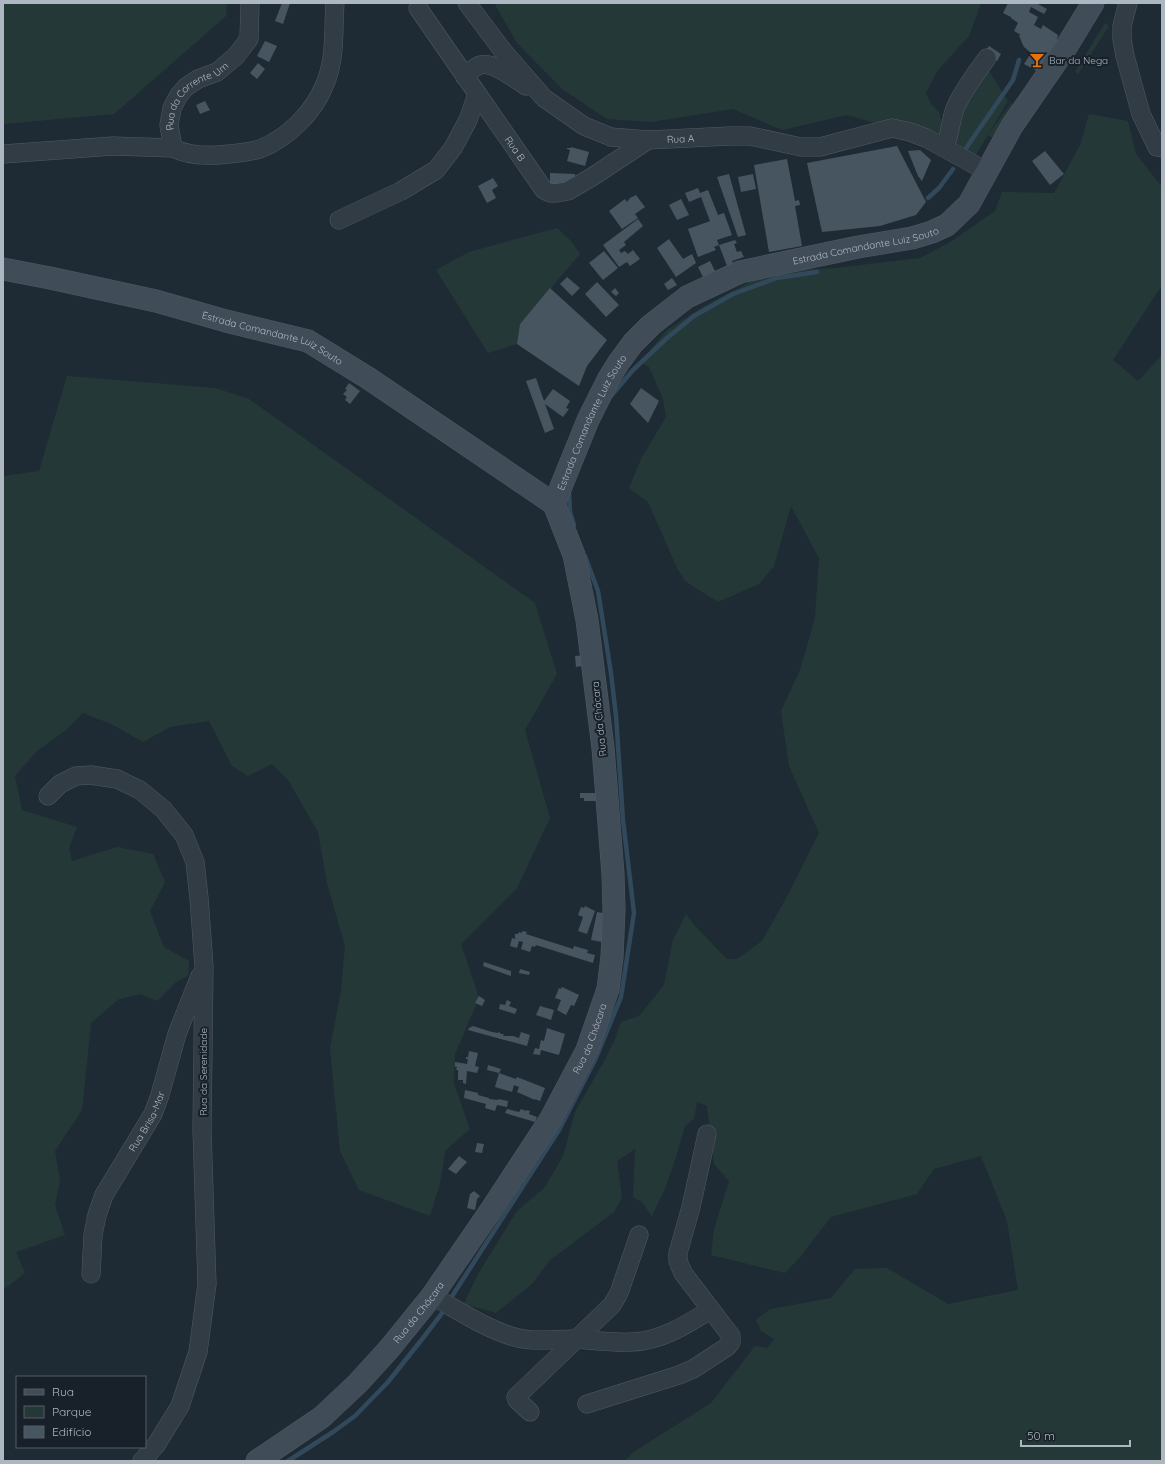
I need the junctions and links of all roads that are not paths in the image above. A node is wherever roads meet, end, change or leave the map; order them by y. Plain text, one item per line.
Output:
1 (250, 3) edge
2 (335, 3) edge
3 (467, 3) edge
4 (1093, 3) edge
5 (1128, 3) edge
6 (418, 8) dead end
7 (987, 58) dead end
8 (465, 77) junction
9 (477, 94) junction
10 (544, 98) junction
11 (648, 140) junction
12 (173, 148) junction
13 (944, 148) junction
14 (1160, 148) edge
15 (3, 154) edge
16 (986, 171) junction
17 (339, 220) dead end
18 (3, 269) edge
19 (554, 504) junction
20 (48, 796) dead end
21 (204, 966) junction
22 (707, 1134) dead end
23 (639, 1235) dead end
24 (91, 1274) dead end
25 (432, 1296) junction
26 (710, 1310) junction
27 (574, 1339) junction
28 (587, 1404) dead end
29 (530, 1412) dead end
30 (142, 1461) edge
31 (257, 1461) edge

1 - 12 street, Rua da Corrente Um
2 - 12 street
3 - 10 street, Rua A
4 - 16 street, Estrada Comandante Luiz Souto
5 - 14 street
6 - 8 street, Rua B
7 - 13 street
8 - 9 street, Rua B
8 - 10 street
9 - 11 street, Rua B
9 - 17 street
10 - 11 street, Rua A
11 - 13 street, Rua A
12 - 15 street, Rua da Corrente Um
13 - 16 street, Rua A
16 - 19 street, Estrada Comandante Luiz Souto
18 - 19 street, Estrada Comandante Luiz Souto
19 - 25 street, Rua da Chácara
20 - 21 street, Rua da Serenidade
21 - 24 street, Rua Brisa-Mar
21 - 30 street, Rua da Serenidade
22 - 26 street
23 - 27 street
25 - 27 street
25 - 31 street, Rua da Chácara
26 - 27 street
26 - 28 street
27 - 29 street

